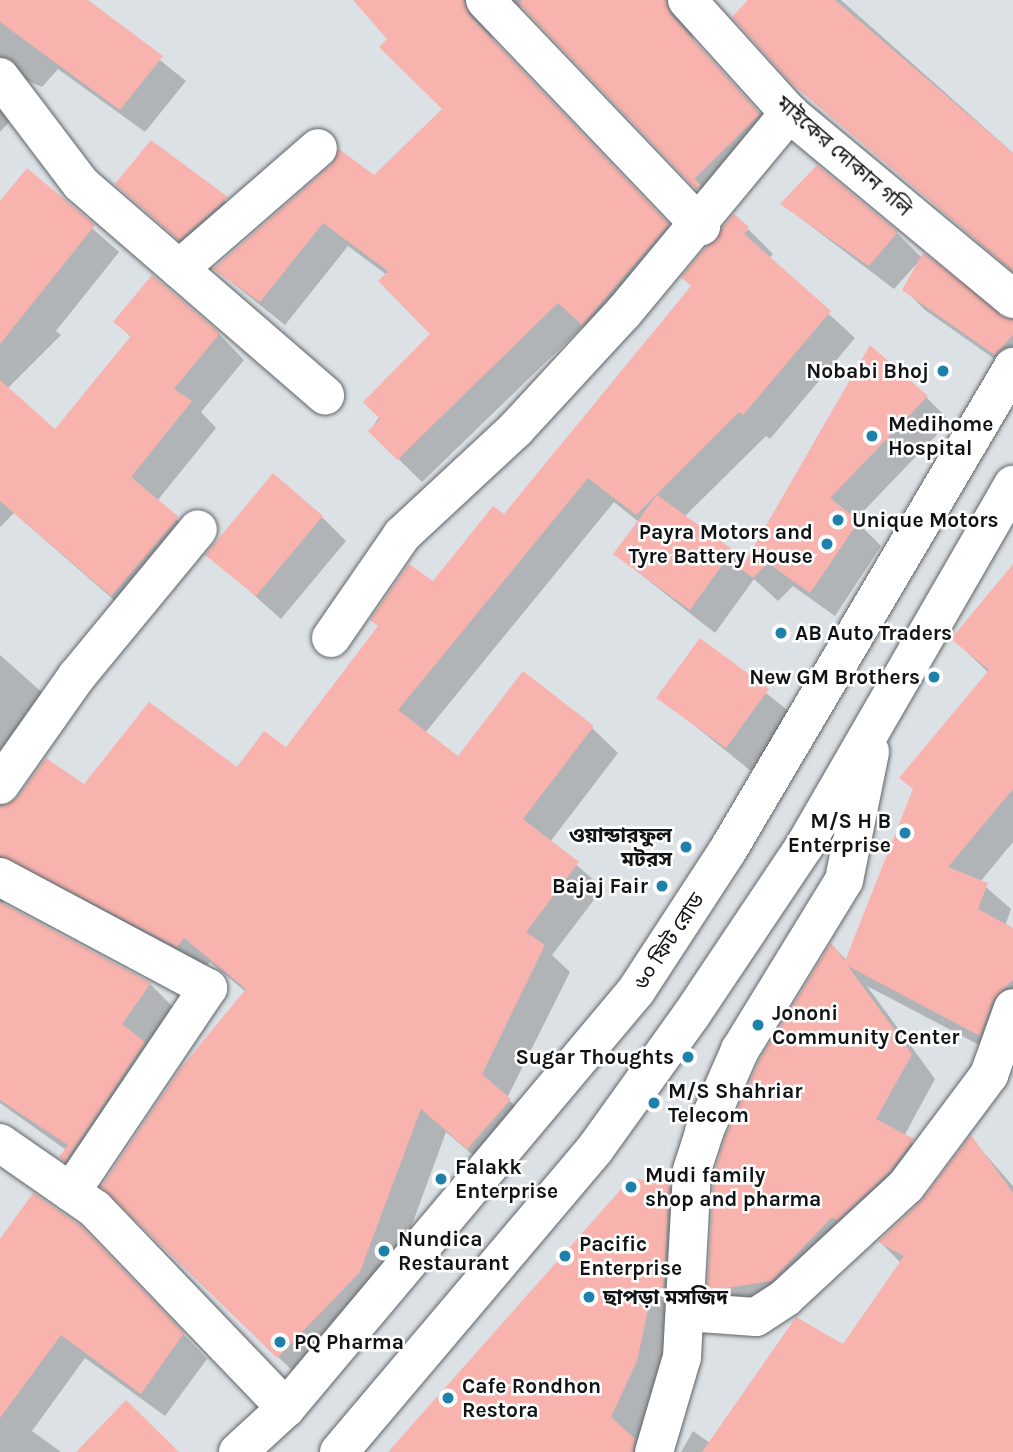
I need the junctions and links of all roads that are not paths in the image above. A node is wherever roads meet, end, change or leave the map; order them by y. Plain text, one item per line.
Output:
1 (485, 0) edge
2 (687, 0) edge
3 (0, 77) edge
4 (789, 113) junction
5 (318, 148) dead end
6 (701, 226) junction
7 (179, 269) junction
8 (1013, 299) edge
9 (1013, 367) edge
10 (324, 396) dead end
11 (1013, 485) edge
12 (198, 530) dead end
13 (331, 638) dead end
14 (890, 692) junction
15 (0, 785) edge
16 (0, 877) edge
17 (1013, 1008) edge
18 (0, 1143) edge
19 (71, 1192) junction
20 (686, 1311) junction
21 (286, 1408) junction
22 (344, 1450) edge
23 (239, 1452) edge
24 (654, 1452) edge

1 - 6 street
2 - 4 street, মাইকের দোকান গলি
3 - 7 street
4 - 6 street
4 - 8 street, মাইকের দোকান গলি
5 - 7 street
6 - 13 street
7 - 10 street
9 - 21 street, ৬০ ফিট রোড
11 - 14 street
12 - 15 street
14 - 20 street
14 - 22 street
16 - 19 street
17 - 20 street
18 - 19 street
19 - 21 street
20 - 24 street
21 - 23 street, ৬০ ফিট রোড

